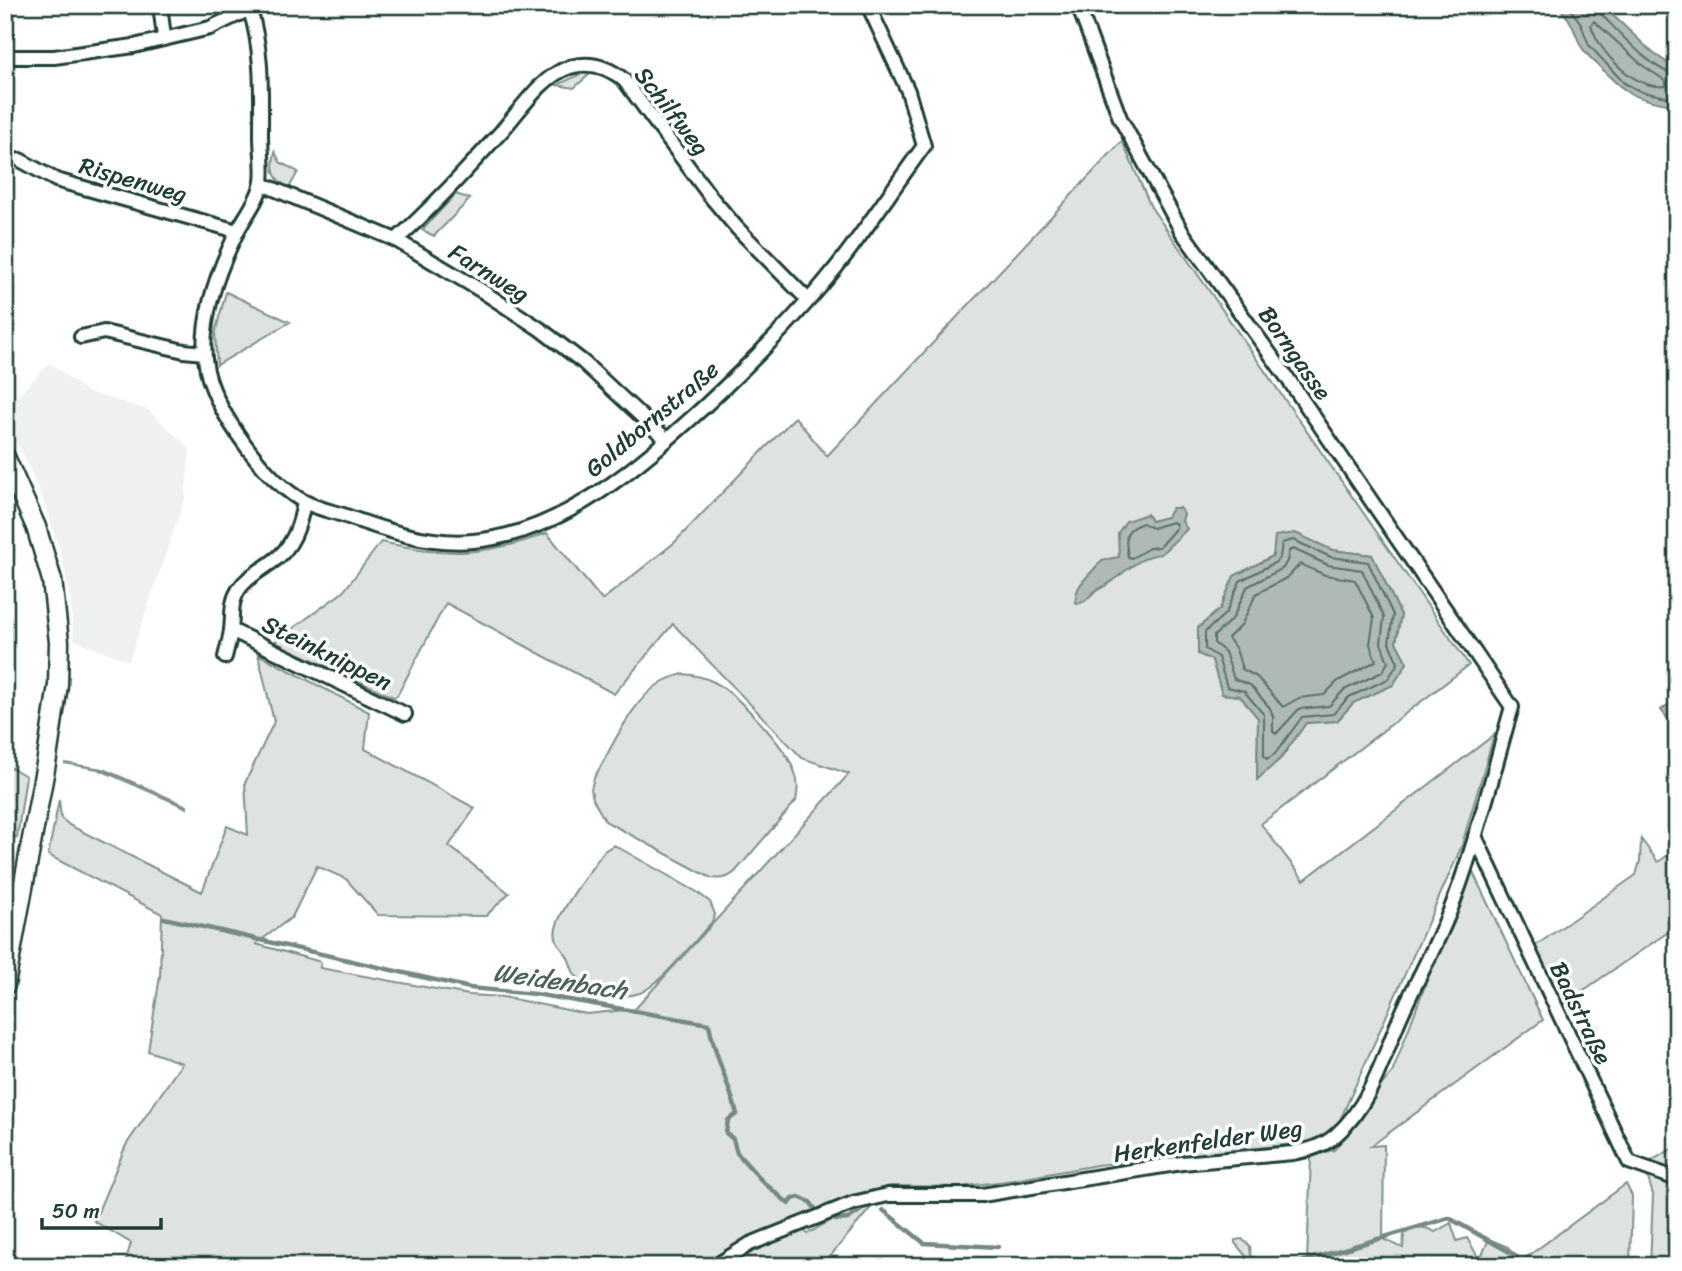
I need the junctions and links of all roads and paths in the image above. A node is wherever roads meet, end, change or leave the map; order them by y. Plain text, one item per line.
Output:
1 (160, 5) edge
2 (868, 5) edge
3 (1078, 5) edge
4 (254, 8) edge
5 (164, 37) junction
6 (5, 57) edge
7 (20, 160) dead end
8 (262, 184) junction
9 (237, 231) junction
10 (396, 240) junction
11 (808, 300) junction
12 (81, 337) dead end
13 (204, 353) junction
14 (667, 440) junction
15 (5, 457) edge
16 (304, 502) junction
17 (231, 630) junction
18 (225, 657) dead end
19 (1512, 707) joint
20 (405, 714) dead end
21 (1475, 836) junction
22 (5, 985) edge
23 (1677, 1179) edge
24 (715, 1266) edge

1 - 5 street
2 - 11 street, Goldbornstraße
3 - 19 street, Borngasse
4 - 5 street
4 - 8 street, Goldbornstraße
5 - 6 street
7 - 9 street, Rispenweg
8 - 9 street, Goldbornstraße
8 - 10 street, Farnweg
9 - 13 street, Goldbornstraße
10 - 11 street, Schilfweg
10 - 14 street, Farnweg
11 - 14 street, Goldbornstraße
12 - 13 street
13 - 16 street, Goldbornstraße
14 - 16 street, Goldbornstraße
15 - 22 main road
16 - 17 street, Steinknippen
17 - 18 street, Steinknippen
17 - 20 street, Steinknippen
19 - 21 street, Herkenfelder Weg
21 - 23 street, Badstraße
21 - 24 street, Herkenfelder Weg

